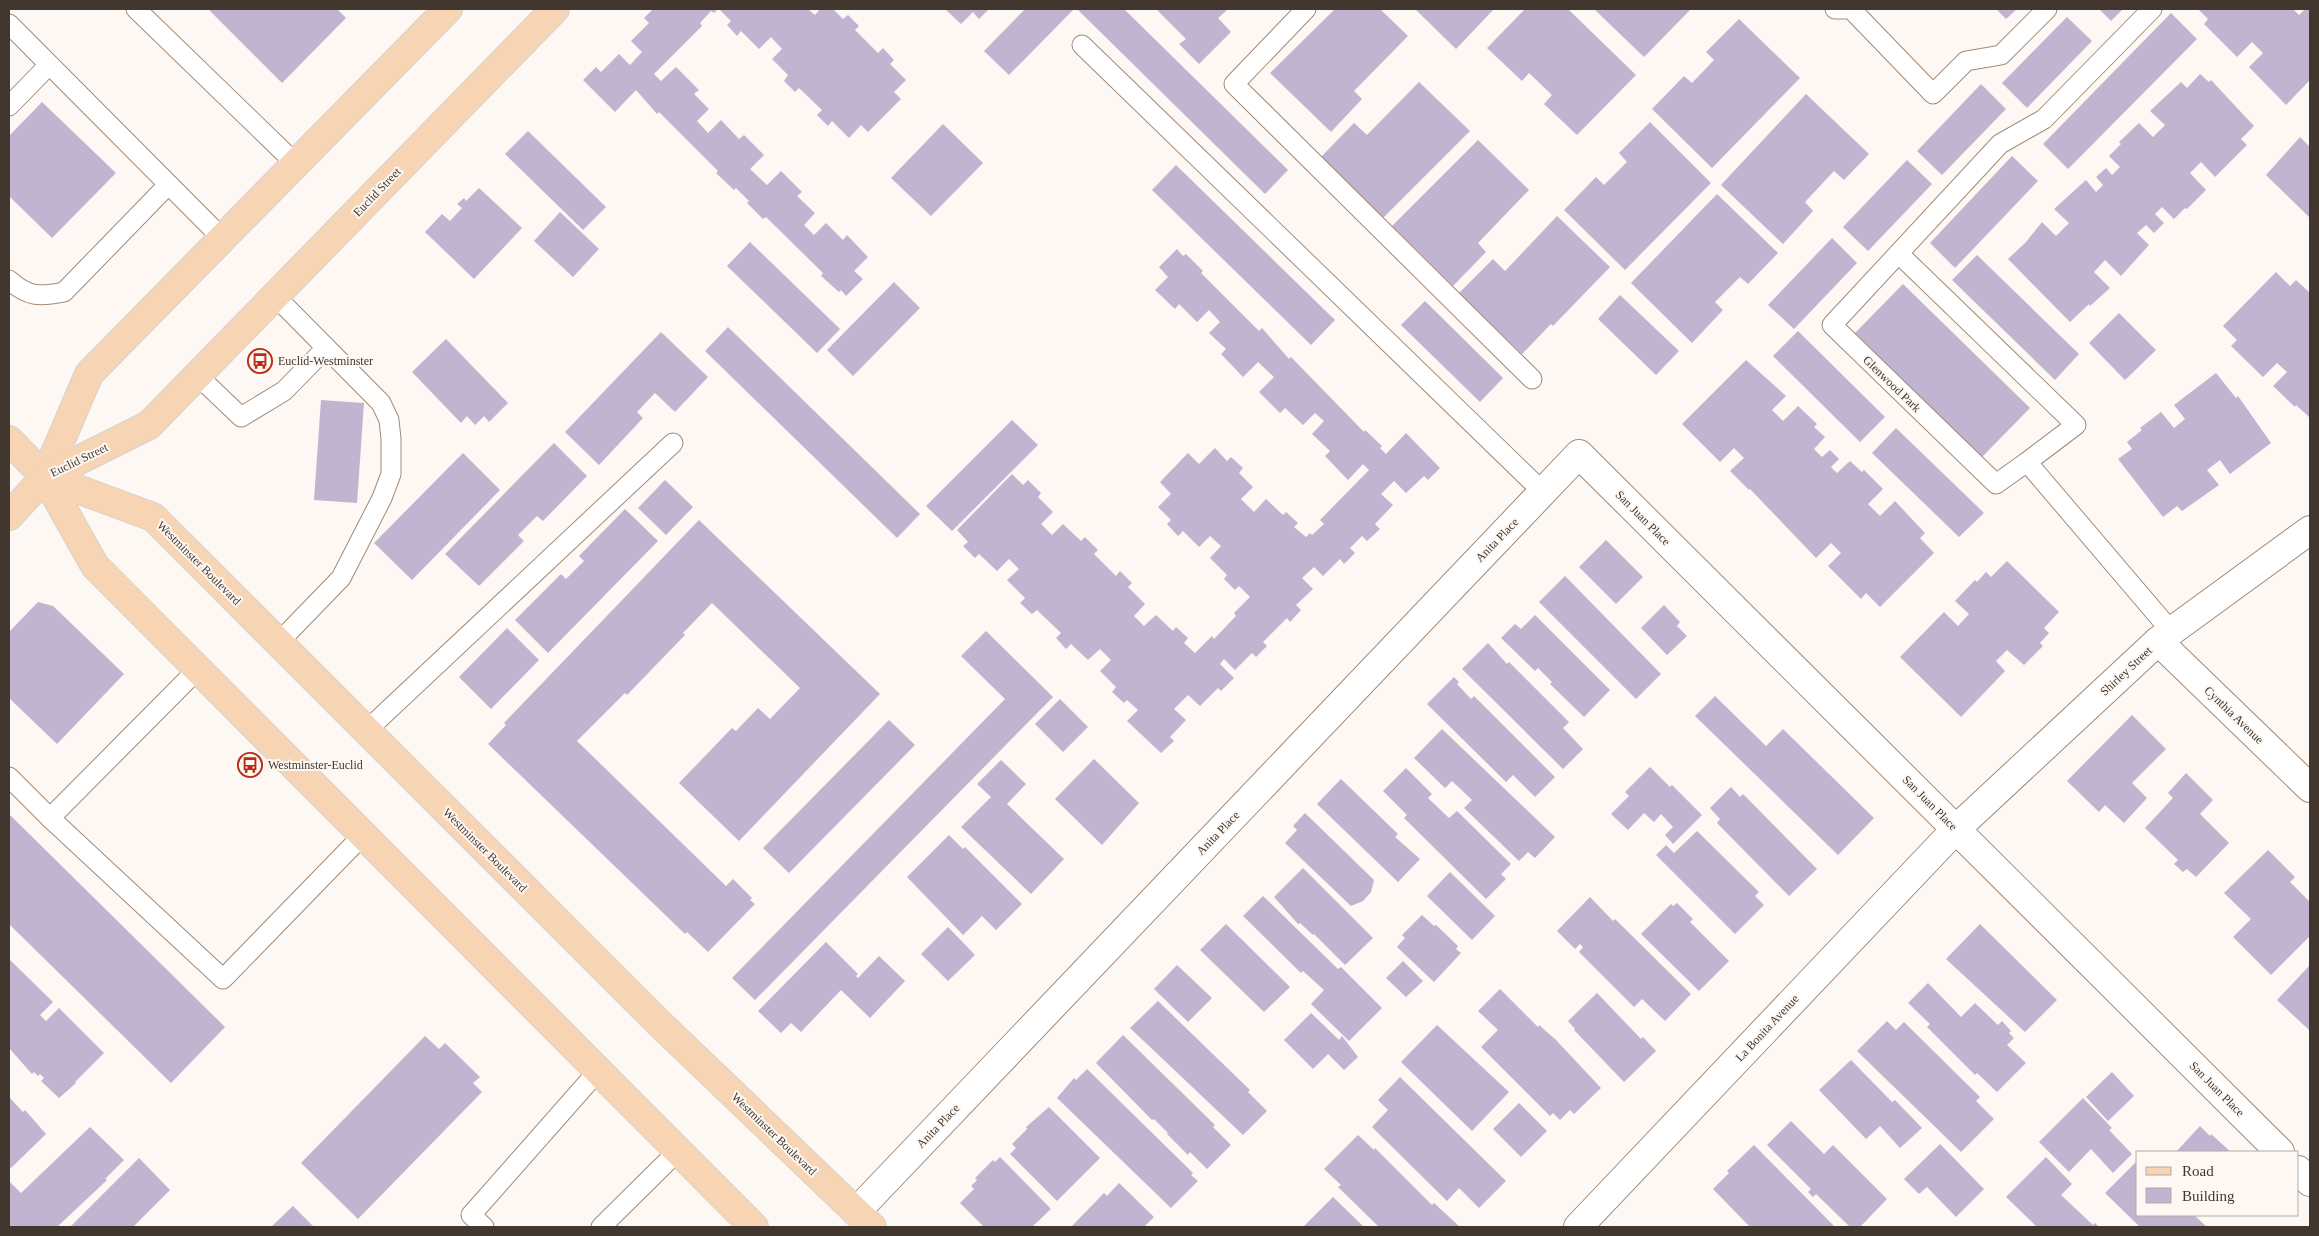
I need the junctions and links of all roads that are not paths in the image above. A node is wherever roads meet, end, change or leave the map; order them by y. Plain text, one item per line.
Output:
1 (136, 9) edge
2 (448, 9) edge
3 (555, 9) edge
4 (1306, 9) edge
5 (1835, 9) edge
6 (1851, 9) edge
7 (2047, 9) edge
8 (2152, 9) edge
9 (9, 24) edge
10 (1082, 45) dead end
11 (49, 64) junction
12 (9, 106) edge
13 (296, 164) junction
14 (167, 186) junction
15 (223, 239) junction
16 (1899, 254) junction
17 (9, 280) edge
18 (275, 296) junction
19 (326, 348) junction
20 (197, 375) junction
21 (1532, 379) dead end
22 (9, 440) edge
23 (673, 443) dead end
24 (1579, 454) joint
25 (2027, 462) junction
26 (46, 477) junction
27 (1543, 492) junction
28 (9, 516) edge
29 (2310, 530) edge
30 (2164, 636) junction
31 (278, 643) junction
32 (198, 669) junction
33 (366, 731) junction
34 (9, 777) edge
35 (2310, 788) edge
36 (50, 818) junction
37 (1956, 829) junction
38 (363, 835) junction
39 (598, 1071) junction
40 (678, 1151) junction
41 (2279, 1151) edge
42 (2299, 1171) edge
43 (2310, 1182) edge
44 (864, 1220) edge
45 (484, 1227) edge
46 (601, 1227) edge
47 (754, 1227) edge
48 (1578, 1227) edge

1 - 13 lane
2 - 13 main road, Euclid Street
3 - 18 main road, Euclid Street
4 - 21 lane
5 - 6 lane
6 - 7 lane
8 - 16 lane, Glenwood Park
9 - 11 lane
10 - 27 lane
11 - 12 lane
11 - 14 lane
13 - 15 main road, Euclid Street
14 - 15 lane
14 - 17 lane
15 - 26 main road, Euclid Street
16 - 25 lane, Glenwood Park
16 - 25 lane, Glenwood Park
18 - 19 lane
18 - 20 main road, Euclid Street
19 - 20 lane
19 - 31 lane
20 - 26 main road, Euclid Street
22 - 26 main road
23 - 33 lane
24 - 27 street, Anita Place
24 - 37 street, San Juan Place
25 - 30 lane
26 - 28 main road
26 - 31 main road, Westminster Boulevard
26 - 32 main road
27 - 44 street, Anita Place
29 - 30 street, Shirley Street
30 - 35 street, Cynthia Avenue
30 - 37 street, Shirley Street
31 - 33 main road, Westminster Boulevard
32 - 36 lane
32 - 38 main road
33 - 44 main road, Westminster Boulevard
34 - 36 lane
36 - 38 lane
37 - 41 street, San Juan Place
37 - 48 street, La Bonita Avenue
38 - 39 main road
39 - 40 main road
39 - 45 lane
40 - 46 lane
40 - 47 main road
42 - 43 street

